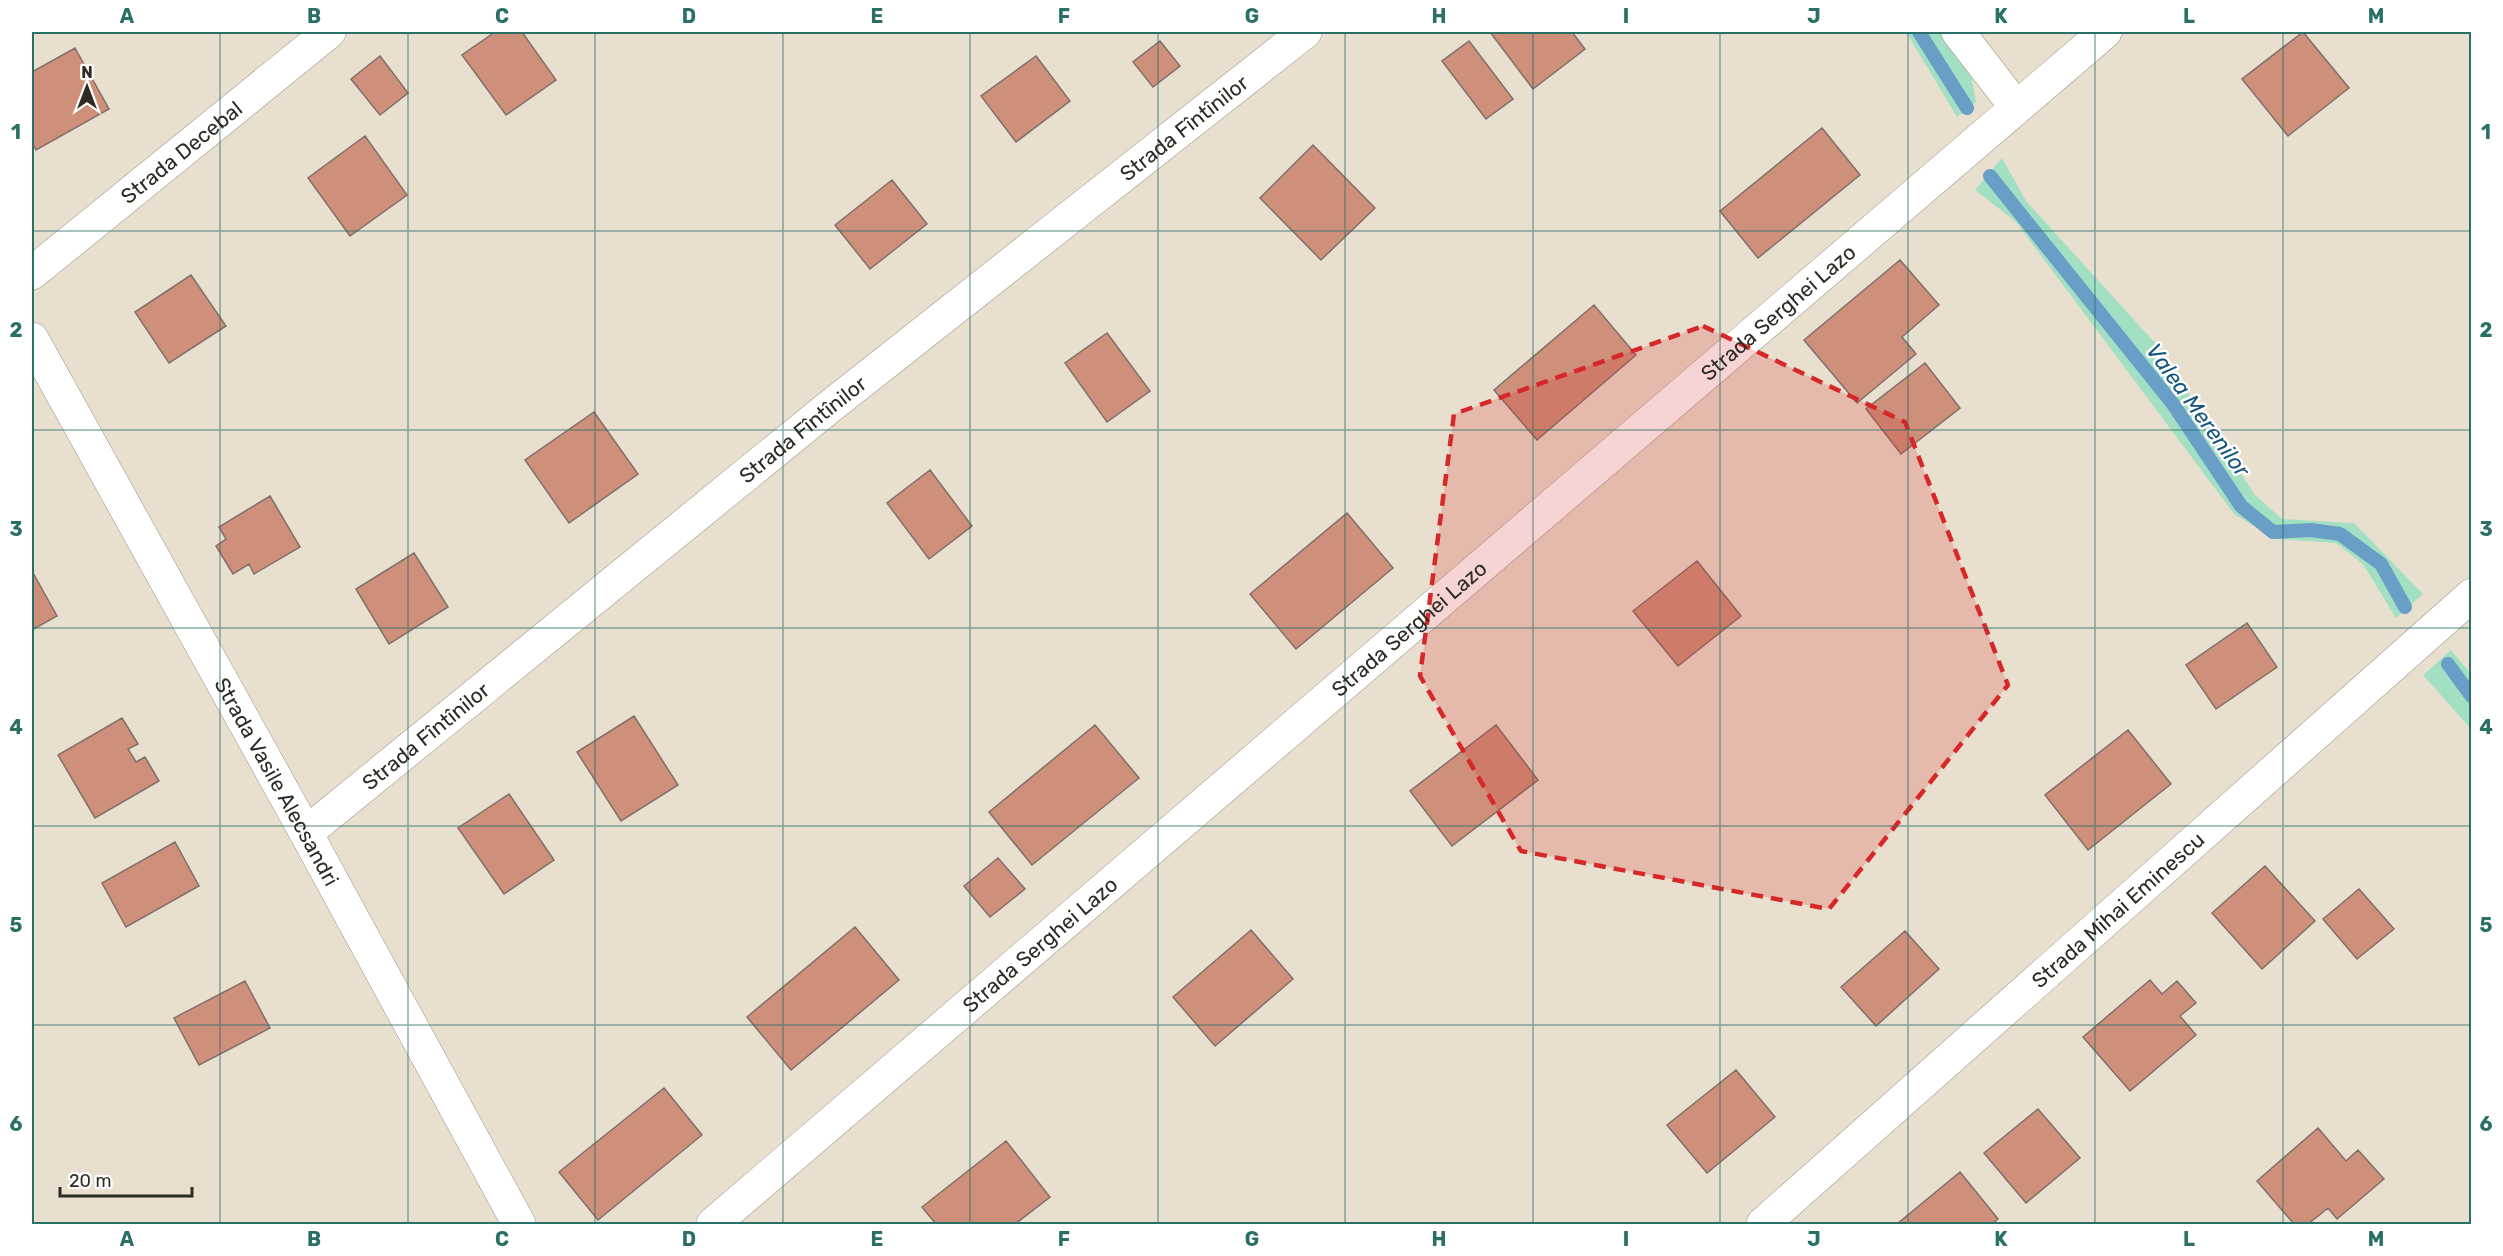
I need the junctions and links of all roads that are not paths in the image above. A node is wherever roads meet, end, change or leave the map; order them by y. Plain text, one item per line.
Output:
1 (330, 32) edge
2 (1305, 32) edge
3 (1958, 32) edge
4 (2106, 32) edge
5 (2016, 107) junction
6 (32, 273) edge
7 (32, 339) edge
8 (2472, 594) edge
9 (306, 833) junction
10 (519, 1224) edge
11 (713, 1224) edge
12 (1763, 1224) edge

1 - 6 street, Strada Decebal
2 - 9 street, Strada Fîntînilor
3 - 5 street
4 - 5 street, Strada Serghei Lazo
5 - 11 street, Strada Serghei Lazo
7 - 9 street, Strada Vasile Alecsandri
8 - 12 street, Strada Mihai Eminescu
9 - 10 street, Strada Vasile Alecsandri

